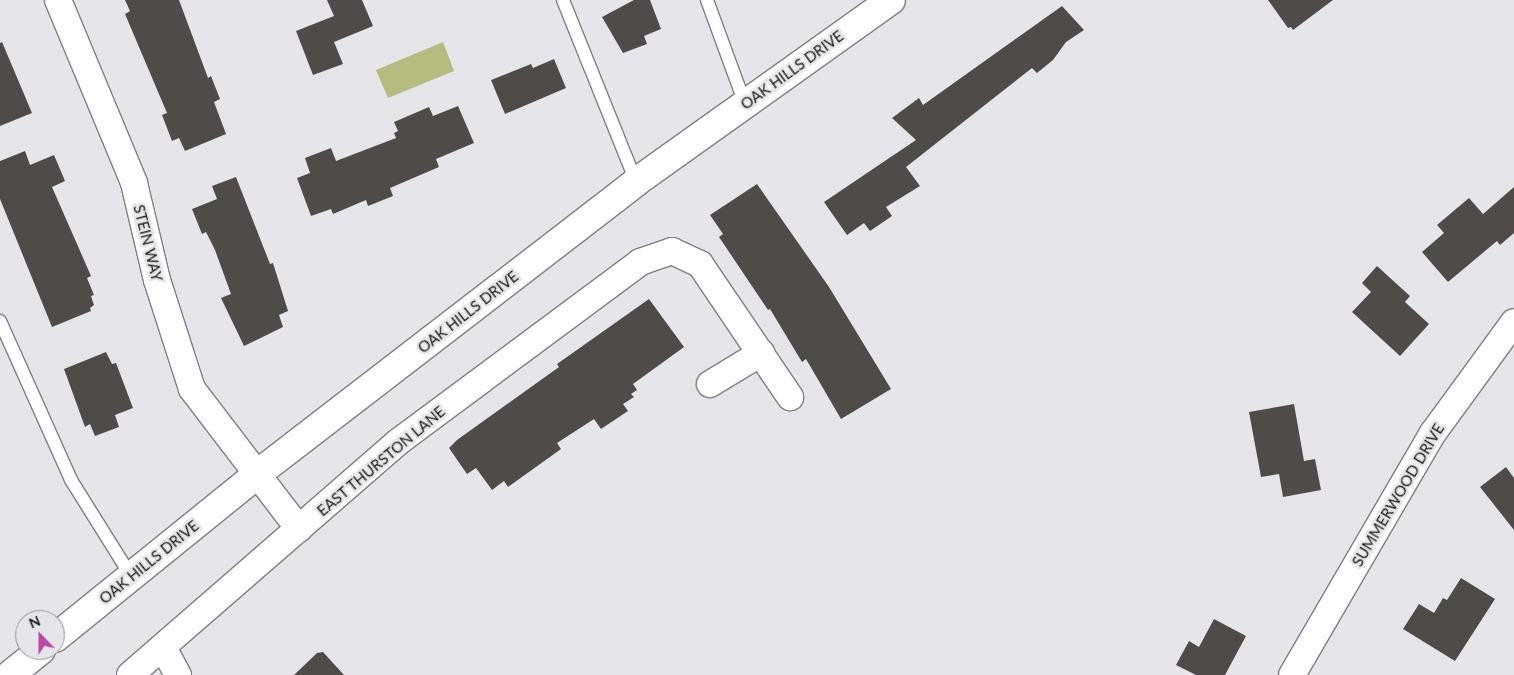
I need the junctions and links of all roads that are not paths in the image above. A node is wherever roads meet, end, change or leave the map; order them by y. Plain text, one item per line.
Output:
1 (58, 0) edge
2 (563, 0) edge
3 (707, 0) edge
4 (884, 2) edge
5 (745, 104) junction
6 (636, 182) junction
7 (0, 321) edge
8 (1514, 322) edge
9 (760, 353) junction
10 (710, 384) dead end
11 (790, 397) dead end
12 (256, 475) junction
13 (299, 529) junction
14 (131, 576) junction
15 (65, 630) edge
16 (163, 647) junction
17 (29, 660) edge
18 (10, 675) edge
19 (130, 675) edge
20 (178, 675) edge
21 (1292, 675) edge

1 - 12 street, STEIN WAY
2 - 6 lane
3 - 5 lane
4 - 5 main road, OAK HILLS DRIVE
5 - 6 main road, OAK HILLS DRIVE
6 - 12 main road, OAK HILLS DRIVE
7 - 14 lane
8 - 21 street, SUMMERWOOD DRIVE
9 - 10 street
9 - 11 street
9 - 13 street, EAST THURSTON LANE
12 - 13 street, STEIN WAY
12 - 14 main road, OAK HILLS DRIVE
13 - 16 street, EAST THURSTON LANE
14 - 15 main road, OAK HILLS DRIVE
16 - 19 street, EAST THURSTON LANE
16 - 20 street
17 - 18 main road

